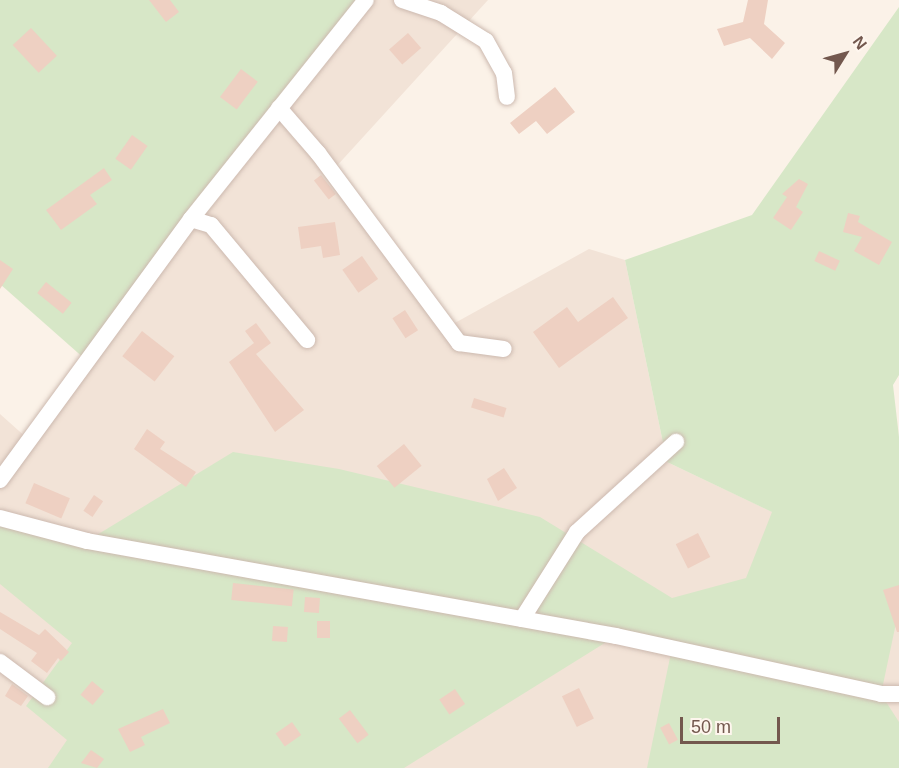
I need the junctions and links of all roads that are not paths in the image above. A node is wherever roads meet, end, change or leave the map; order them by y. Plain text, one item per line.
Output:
1 (366, 0) edge
2 (402, 0) edge
3 (507, 97) dead end
4 (279, 108) junction
5 (191, 219) junction
6 (307, 340) dead end
7 (504, 349) dead end
8 (676, 442) dead end
9 (0, 480) edge
10 (0, 518) edge
11 (522, 619) junction
12 (0, 662) edge
13 (899, 694) edge
14 (47, 697) dead end

1 - 4 street
2 - 3 street
4 - 5 street
4 - 7 street
5 - 6 street
5 - 9 street
8 - 11 street
10 - 11 street
11 - 13 street
12 - 14 street

